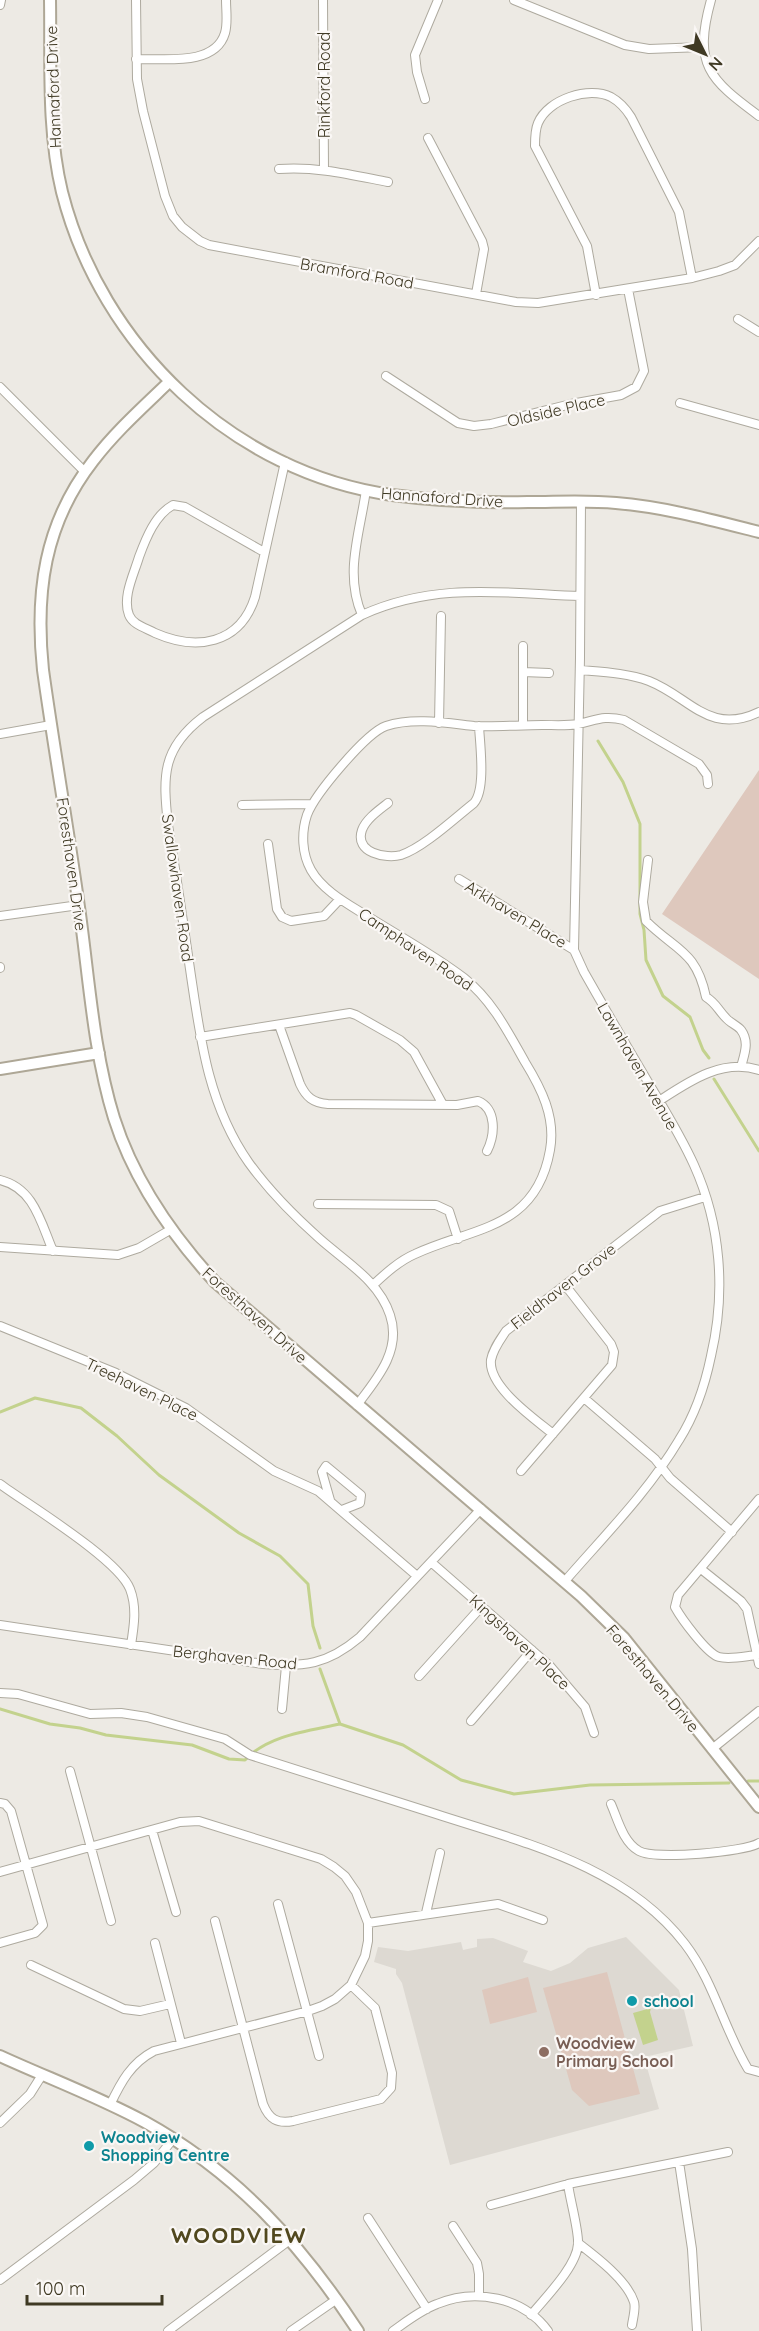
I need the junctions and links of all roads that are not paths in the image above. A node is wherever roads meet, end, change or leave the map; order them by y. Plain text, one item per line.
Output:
1 (1, 0) edge
2 (50, 0) edge
3 (136, 0) edge
4 (226, 0) edge
5 (323, 0) edge
6 (438, 0) edge
7 (514, 0) edge
8 (711, 0) edge
9 (0, 5) edge
10 (703, 47) junction
11 (136, 59) junction
12 (425, 99) dead end
13 (759, 116) edge
14 (428, 138) dead end
15 (279, 169) dead end
16 (324, 170) junction
17 (388, 182) dead end
18 (759, 241) edge
19 (692, 278) junction
20 (628, 289) junction
21 (476, 294) junction
22 (596, 295) junction
23 (742, 321) dead end
24 (759, 332) edge
25 (386, 376) dead end
26 (169, 382) junction
27 (0, 387) edge
28 (680, 403) dead end
29 (759, 425) edge
30 (285, 462) junction
31 (85, 472) junction
32 (366, 490) junction
33 (581, 501) junction
34 (759, 532) edge
35 (264, 552) junction
36 (580, 596) junction
37 (362, 615) junction
38 (441, 616) dead end
39 (523, 646) dead end
40 (580, 670) junction
41 (523, 672) junction
42 (549, 673) dead end
43 (759, 712) edge
44 (440, 723) junction
45 (578, 724) junction
46 (51, 725) junction
47 (523, 725) junction
48 (479, 726) junction
49 (0, 734) edge
50 (708, 784) dead end
51 (388, 803) dead end
52 (312, 804) junction
53 (242, 805) dead end
54 (268, 844) dead end
55 (648, 860) dead end
56 (459, 879) dead end
57 (339, 899) junction
58 (79, 905) junction
59 (0, 916) edge
60 (574, 950) junction
61 (279, 1025) junction
62 (200, 1038) junction
63 (99, 1053) junction
64 (741, 1067) junction
65 (0, 1069) edge
66 (759, 1070) edge
67 (659, 1101) junction
68 (442, 1103) junction
69 (487, 1151) dead end
70 (0, 1180) edge
71 (705, 1197) junction
72 (318, 1204) dead end
73 (170, 1230) junction
74 (458, 1239) junction
75 (0, 1247) edge
76 (53, 1251) junction
77 (373, 1285) junction
78 (565, 1285) junction
79 (0, 1326) edge
80 (584, 1398) junction
81 (357, 1405) junction
82 (553, 1434) junction
83 (662, 1466) junction
84 (521, 1472) dead end
85 (0, 1484) edge
86 (759, 1499) edge
87 (330, 1500) junction
88 (481, 1509) junction
89 (342, 1510) junction
90 (732, 1532) junction
91 (431, 1562) junction
92 (701, 1569) junction
93 (417, 1576) junction
94 (565, 1581) junction
95 (482, 1606) junction
96 (0, 1625) edge
97 (131, 1645) junction
98 (532, 1650) junction
99 (757, 1655) junction
100 (759, 1664) edge
101 (286, 1666) junction
102 (418, 1676) dead end
103 (0, 1693) edge
104 (282, 1709) dead end
105 (759, 1711) edge
106 (471, 1721) dead end
107 (594, 1732) dead end
108 (712, 1749) junction
109 (70, 1771) dead end
110 (0, 1803) edge
111 (611, 1804) dead end
112 (759, 1807) edge
113 (152, 1830) junction
114 (759, 1843) edge
115 (90, 1847) junction
116 (440, 1853) dead end
117 (27, 1864) junction
118 (0, 1872) edge
119 (278, 1904) dead end
120 (176, 1912) dead end
121 (426, 1913) junction
122 (543, 1920) dead end
123 (111, 1921) dead end
124 (215, 1921) dead end
125 (368, 1923) junction
126 (0, 1943) edge
127 (155, 1943) dead end
128 (31, 1965) dead end
129 (351, 1985) junction
130 (170, 2004) junction
131 (308, 2012) junction
132 (244, 2027) junction
133 (180, 2043) junction
134 (0, 2056) edge
135 (319, 2056) dead end
136 (759, 2072) edge
137 (42, 2075) junction
138 (110, 2105) junction
139 (0, 2123) edge
140 (173, 2139) junction
141 (728, 2152) dead end
142 (679, 2162) junction
143 (568, 2184) junction
144 (491, 2205) dead end
145 (368, 2218) dead end
146 (453, 2226) dead end
147 (291, 2239) junction
148 (578, 2243) junction
149 (0, 2280) edge
150 (479, 2295) junction
151 (337, 2299) junction
152 (428, 2309) junction
153 (531, 2315) junction
154 (632, 2325) dead end
155 (168, 2331) edge
156 (291, 2331) edge
157 (358, 2331) edge
158 (393, 2331) edge
159 (548, 2331) edge
160 (697, 2331) edge

1 - 9 street
2 - 26 street, Hannaford Drive
3 - 11 street, Bramford Road
4 - 11 street
5 - 16 street, Rinkford Road
6 - 12 street
7 - 10 street
8 - 10 street
10 - 13 street
11 - 21 street, Bramford Road
14 - 21 street
15 - 16 street
16 - 17 street
18 - 19 street, Bramford Road
19 - 20 street, Bramford Road
19 - 22 street
20 - 22 street, Bramford Road
20 - 25 street, Oldside Place
21 - 22 street, Bramford Road
23 - 24 street
26 - 30 street, Hannaford Drive
26 - 31 street, Foresthaven Drive
27 - 31 street
28 - 29 street
30 - 32 street, Hannaford Drive
30 - 35 street
31 - 46 street, Foresthaven Drive
32 - 33 street, Hannaford Drive
32 - 37 street
33 - 34 street, Hannaford Drive
33 - 36 street, Lawnhaven Avenue
35 - 35 street
36 - 37 street, Swallowhaven Road
36 - 40 street, Lawnhaven Avenue
37 - 62 street, Swallowhaven Road
38 - 44 street
39 - 41 street
40 - 43 street
40 - 45 street, Lawnhaven Avenue
41 - 42 street
41 - 47 street
44 - 48 street, Camphaven Road
44 - 52 street, Camphaven Road
45 - 47 street, Camphaven Road
45 - 50 street, Camphaven Road
45 - 60 street, Lawnhaven Avenue
46 - 49 street
46 - 58 street, Foresthaven Drive
47 - 48 street, Camphaven Road
48 - 51 street
52 - 53 street
52 - 57 street, Camphaven Road
54 - 57 street
55 - 64 street
56 - 60 street, Arkhaven Place
57 - 74 street, Camphaven Road
58 - 59 street
58 - 63 street, Foresthaven Drive
60 - 67 street, Lawnhaven Avenue
61 - 62 street
61 - 68 street
61 - 68 street
62 - 77 street, Swallowhaven Road
63 - 65 street
63 - 73 street, Foresthaven Drive
64 - 66 street
64 - 67 street
67 - 71 street, Lawnhaven Avenue
68 - 69 street
70 - 76 street
71 - 78 street, Fieldhaven Grove
71 - 83 street, Lawnhaven Avenue
72 - 74 street
73 - 76 street
73 - 81 street, Foresthaven Drive
74 - 77 street, Camphaven Road
75 - 76 street
77 - 81 street, Swallowhaven Road
78 - 80 street
78 - 82 street, Fieldhaven Grove
79 - 87 street, Treehaven Place
80 - 82 street
80 - 83 street
81 - 88 street, Foresthaven Drive
82 - 84 street
83 - 90 street
83 - 94 street, Lawnhaven Avenue
85 - 97 street
86 - 90 street
87 - 89 street, Treehaven Place
87 - 89 street
88 - 91 street, Berghaven Road
88 - 94 street, Foresthaven Drive
89 - 93 street, Treehaven Place
90 - 92 street
91 - 93 street, Berghaven Road
91 - 95 street, Kingshaven Place
92 - 99 street
92 - 99 street
93 - 101 street, Berghaven Road
94 - 108 street, Foresthaven Drive
95 - 98 street, Kingshaven Place
95 - 102 street
96 - 97 street, Berghaven Road
97 - 101 street, Berghaven Road
98 - 106 street
98 - 107 street, Kingshaven Place
99 - 100 street
101 - 104 street
103 - 136 street
105 - 108 street
108 - 112 street, Foresthaven Drive
109 - 115 street
110 - 117 street
111 - 114 street
113 - 115 street
113 - 120 street
113 - 125 street
115 - 117 street
115 - 123 street
116 - 121 street
117 - 118 street
117 - 126 street
119 - 131 street
121 - 122 street
121 - 125 street
124 - 132 street
125 - 129 street
127 - 130 street
128 - 130 street
129 - 131 street
129 - 132 street
130 - 133 street
131 - 132 street
131 - 135 street
132 - 133 street
133 - 138 street
134 - 137 street
137 - 138 street
137 - 139 street
138 - 140 street
140 - 147 street
140 - 149 street
141 - 142 street
142 - 143 street
142 - 160 street
143 - 144 street
143 - 148 street
145 - 152 street
146 - 150 street
147 - 151 street
147 - 155 street
148 - 153 street
148 - 154 street
150 - 152 street
150 - 153 street
151 - 156 street
151 - 157 street
152 - 158 street
153 - 159 street

